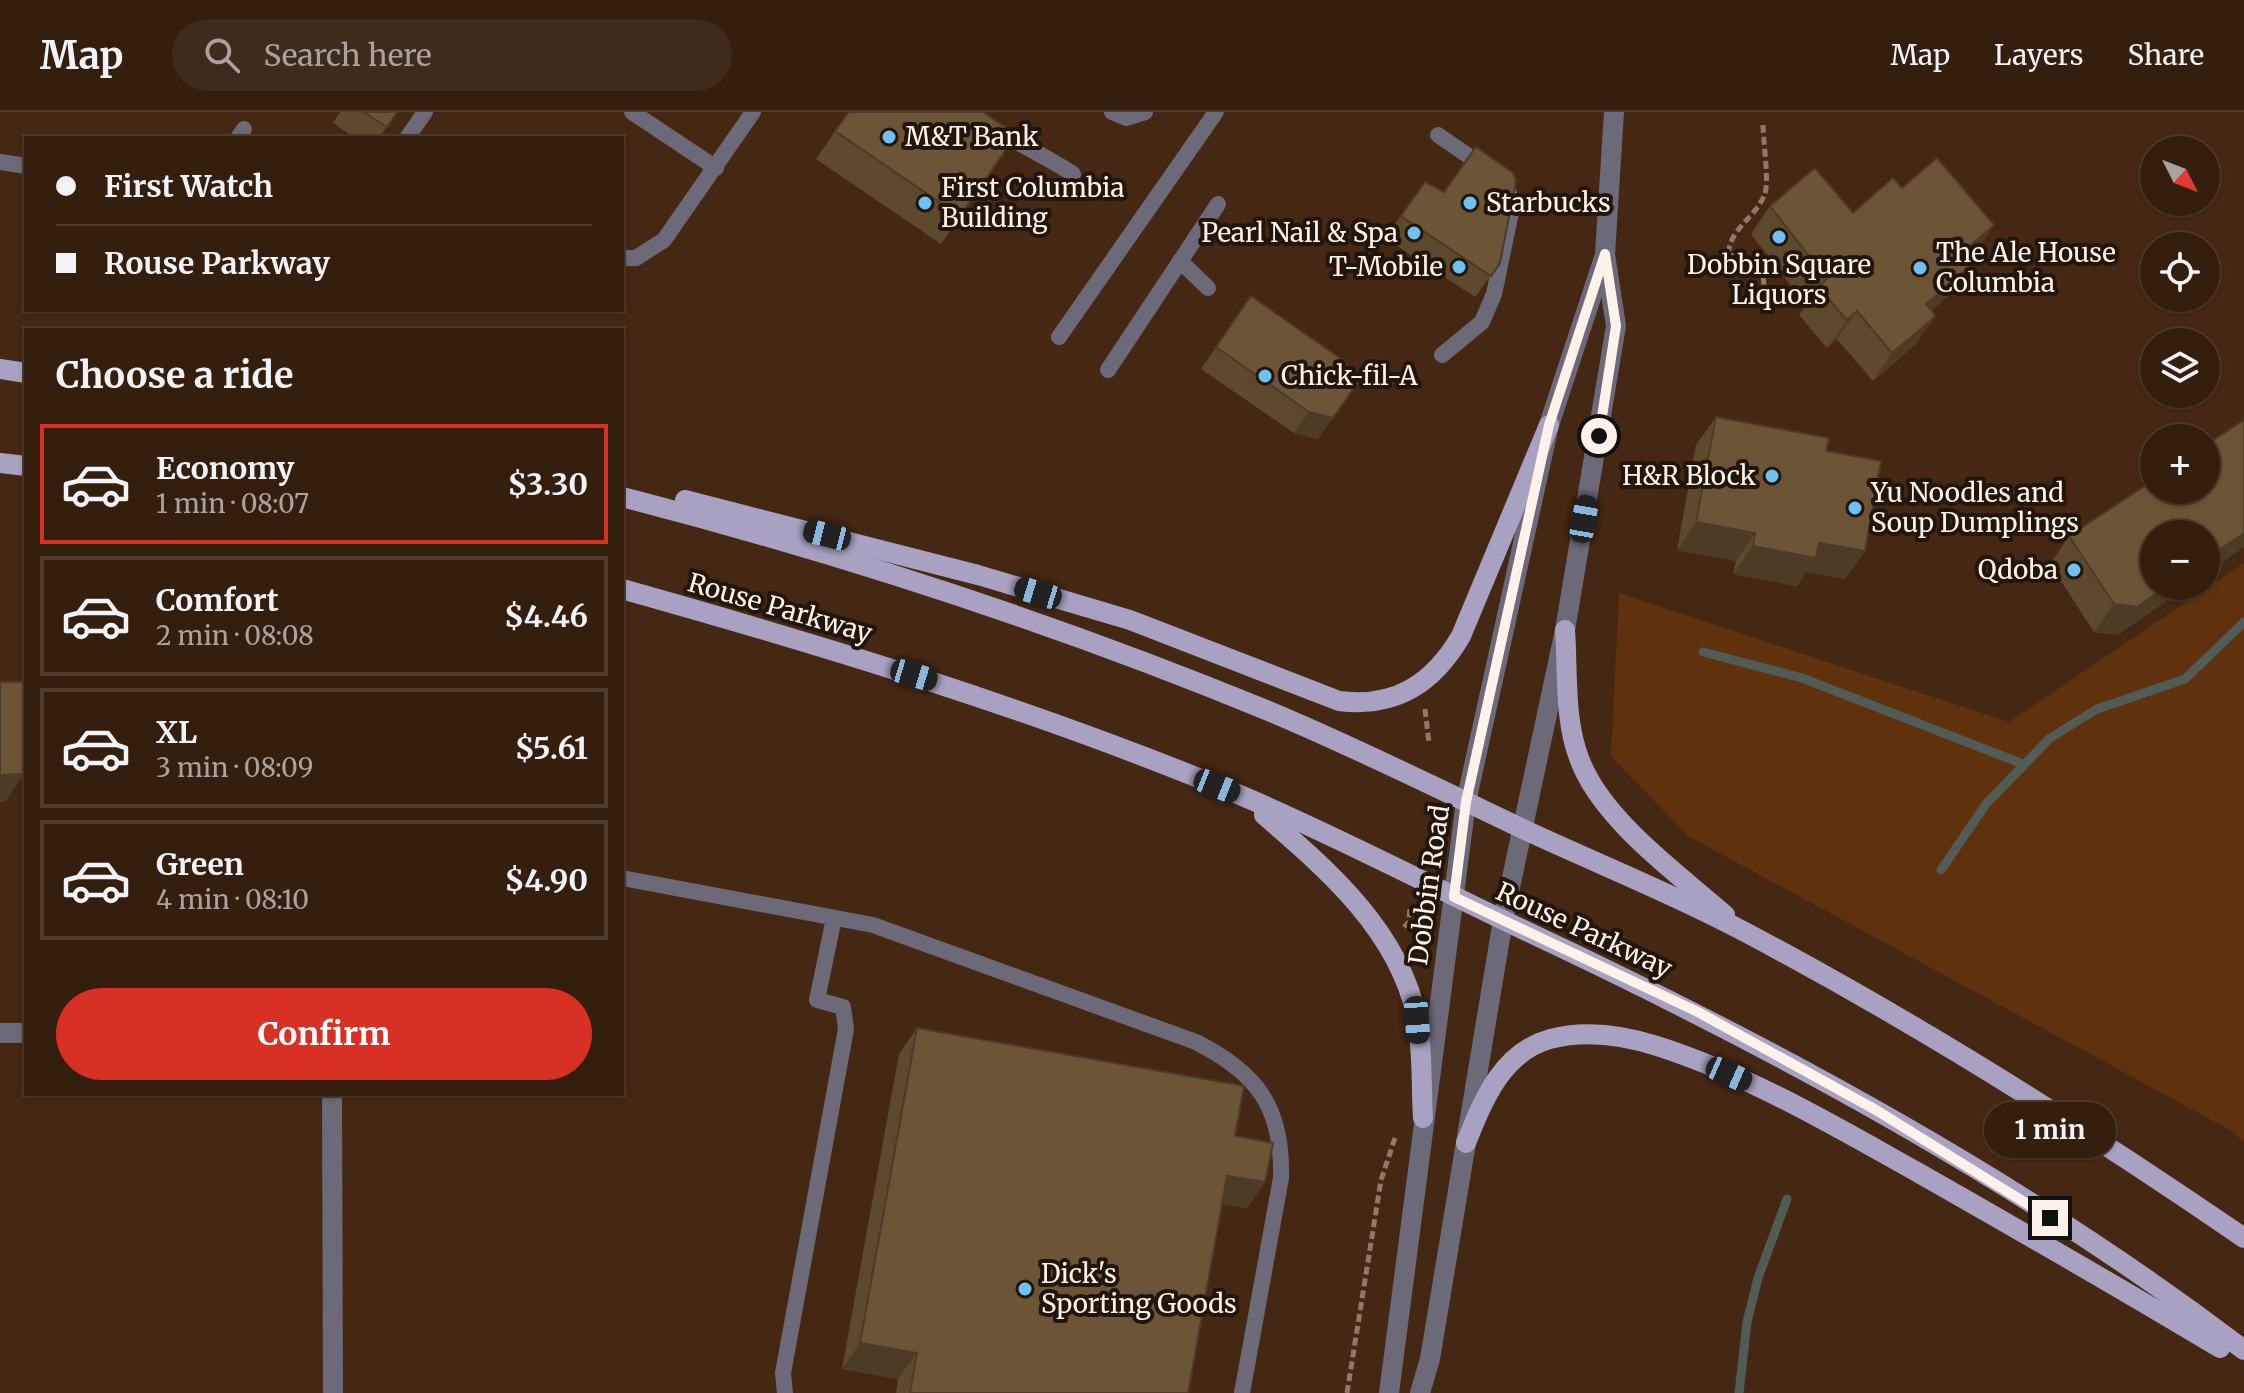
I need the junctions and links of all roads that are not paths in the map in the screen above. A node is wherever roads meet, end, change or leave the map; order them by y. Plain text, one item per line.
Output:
1 (425, 112) edge
2 (632, 112) edge
3 (753, 112) edge
4 (966, 112) edge
5 (1112, 112) edge
6 (1145, 112) edge
7 (1216, 112) edge
8 (1614, 112) edge
9 (1438, 135) dead end
10 (408, 136) edge
11 (0, 162) edge
12 (24, 166) edge
13 (716, 168) junction
14 (1073, 174) dead end
15 (1218, 204) dead end
16 (1605, 254) junction
17 (624, 258) edge
18 (1180, 261) junction
19 (1208, 288) dead end
20 (1059, 337) dead end
21 (1442, 355) dead end
22 (0, 369) edge
23 (1108, 370) dead end
24 (24, 373) edge
25 (1549, 425) junction
26 (0, 463) edge
27 (24, 466) edge
28 (624, 486) edge
29 (624, 498) edge
30 (624, 590) edge
31 (1565, 630) junction
32 (1243, 797) junction
33 (1466, 802) junction
34 (1524, 829) junction
35 (624, 878) edge
36 (1454, 897) junction
37 (834, 918) junction
38 (1503, 920) junction
39 (1743, 931) junction
40 (0, 1033) edge
41 (24, 1033) edge
42 (332, 1096) edge
43 (1423, 1118) junction
44 (1466, 1143) junction
45 (2244, 1238) edge
46 (2244, 1350) edge
47 (2244, 1363) edge
48 (333, 1393) edge
49 (785, 1393) edge
50 (1242, 1393) edge
51 (1389, 1393) edge
52 (1420, 1393) edge

1 - 10 lane
2 - 13 lane
3 - 13 lane
4 - 14 lane
5 - 6 lane
7 - 20 lane
8 - 16 street, Dobbin Road
9 - 21 lane
11 - 12 lane
13 - 17 lane
15 - 18 lane
16 - 25 street, Dobbin Road
16 - 31 street, Dobbin Road
18 - 19 lane
18 - 23 lane
22 - 24 main road
25 - 28 main road
25 - 33 street, Dobbin Road
26 - 27 main road
29 - 33 main road
30 - 32 main road, Rouse Parkway
31 - 34 street, Dobbin Road
31 - 39 main road
32 - 36 main road, Rouse Parkway
32 - 43 main road
33 - 34 main road
33 - 36 street, Dobbin Road
34 - 38 street, Dobbin Road
34 - 39 main road
35 - 37 lane
36 - 38 main road, Rouse Parkway
36 - 43 street, Dobbin Road
37 - 49 lane
37 - 50 lane
38 - 44 street, Dobbin Road
38 - 46 main road, Rouse Parkway
39 - 45 main road
40 - 41 street
42 - 48 street
43 - 51 street, Dobbin Road
44 - 47 main road
44 - 52 street, Dobbin Road

